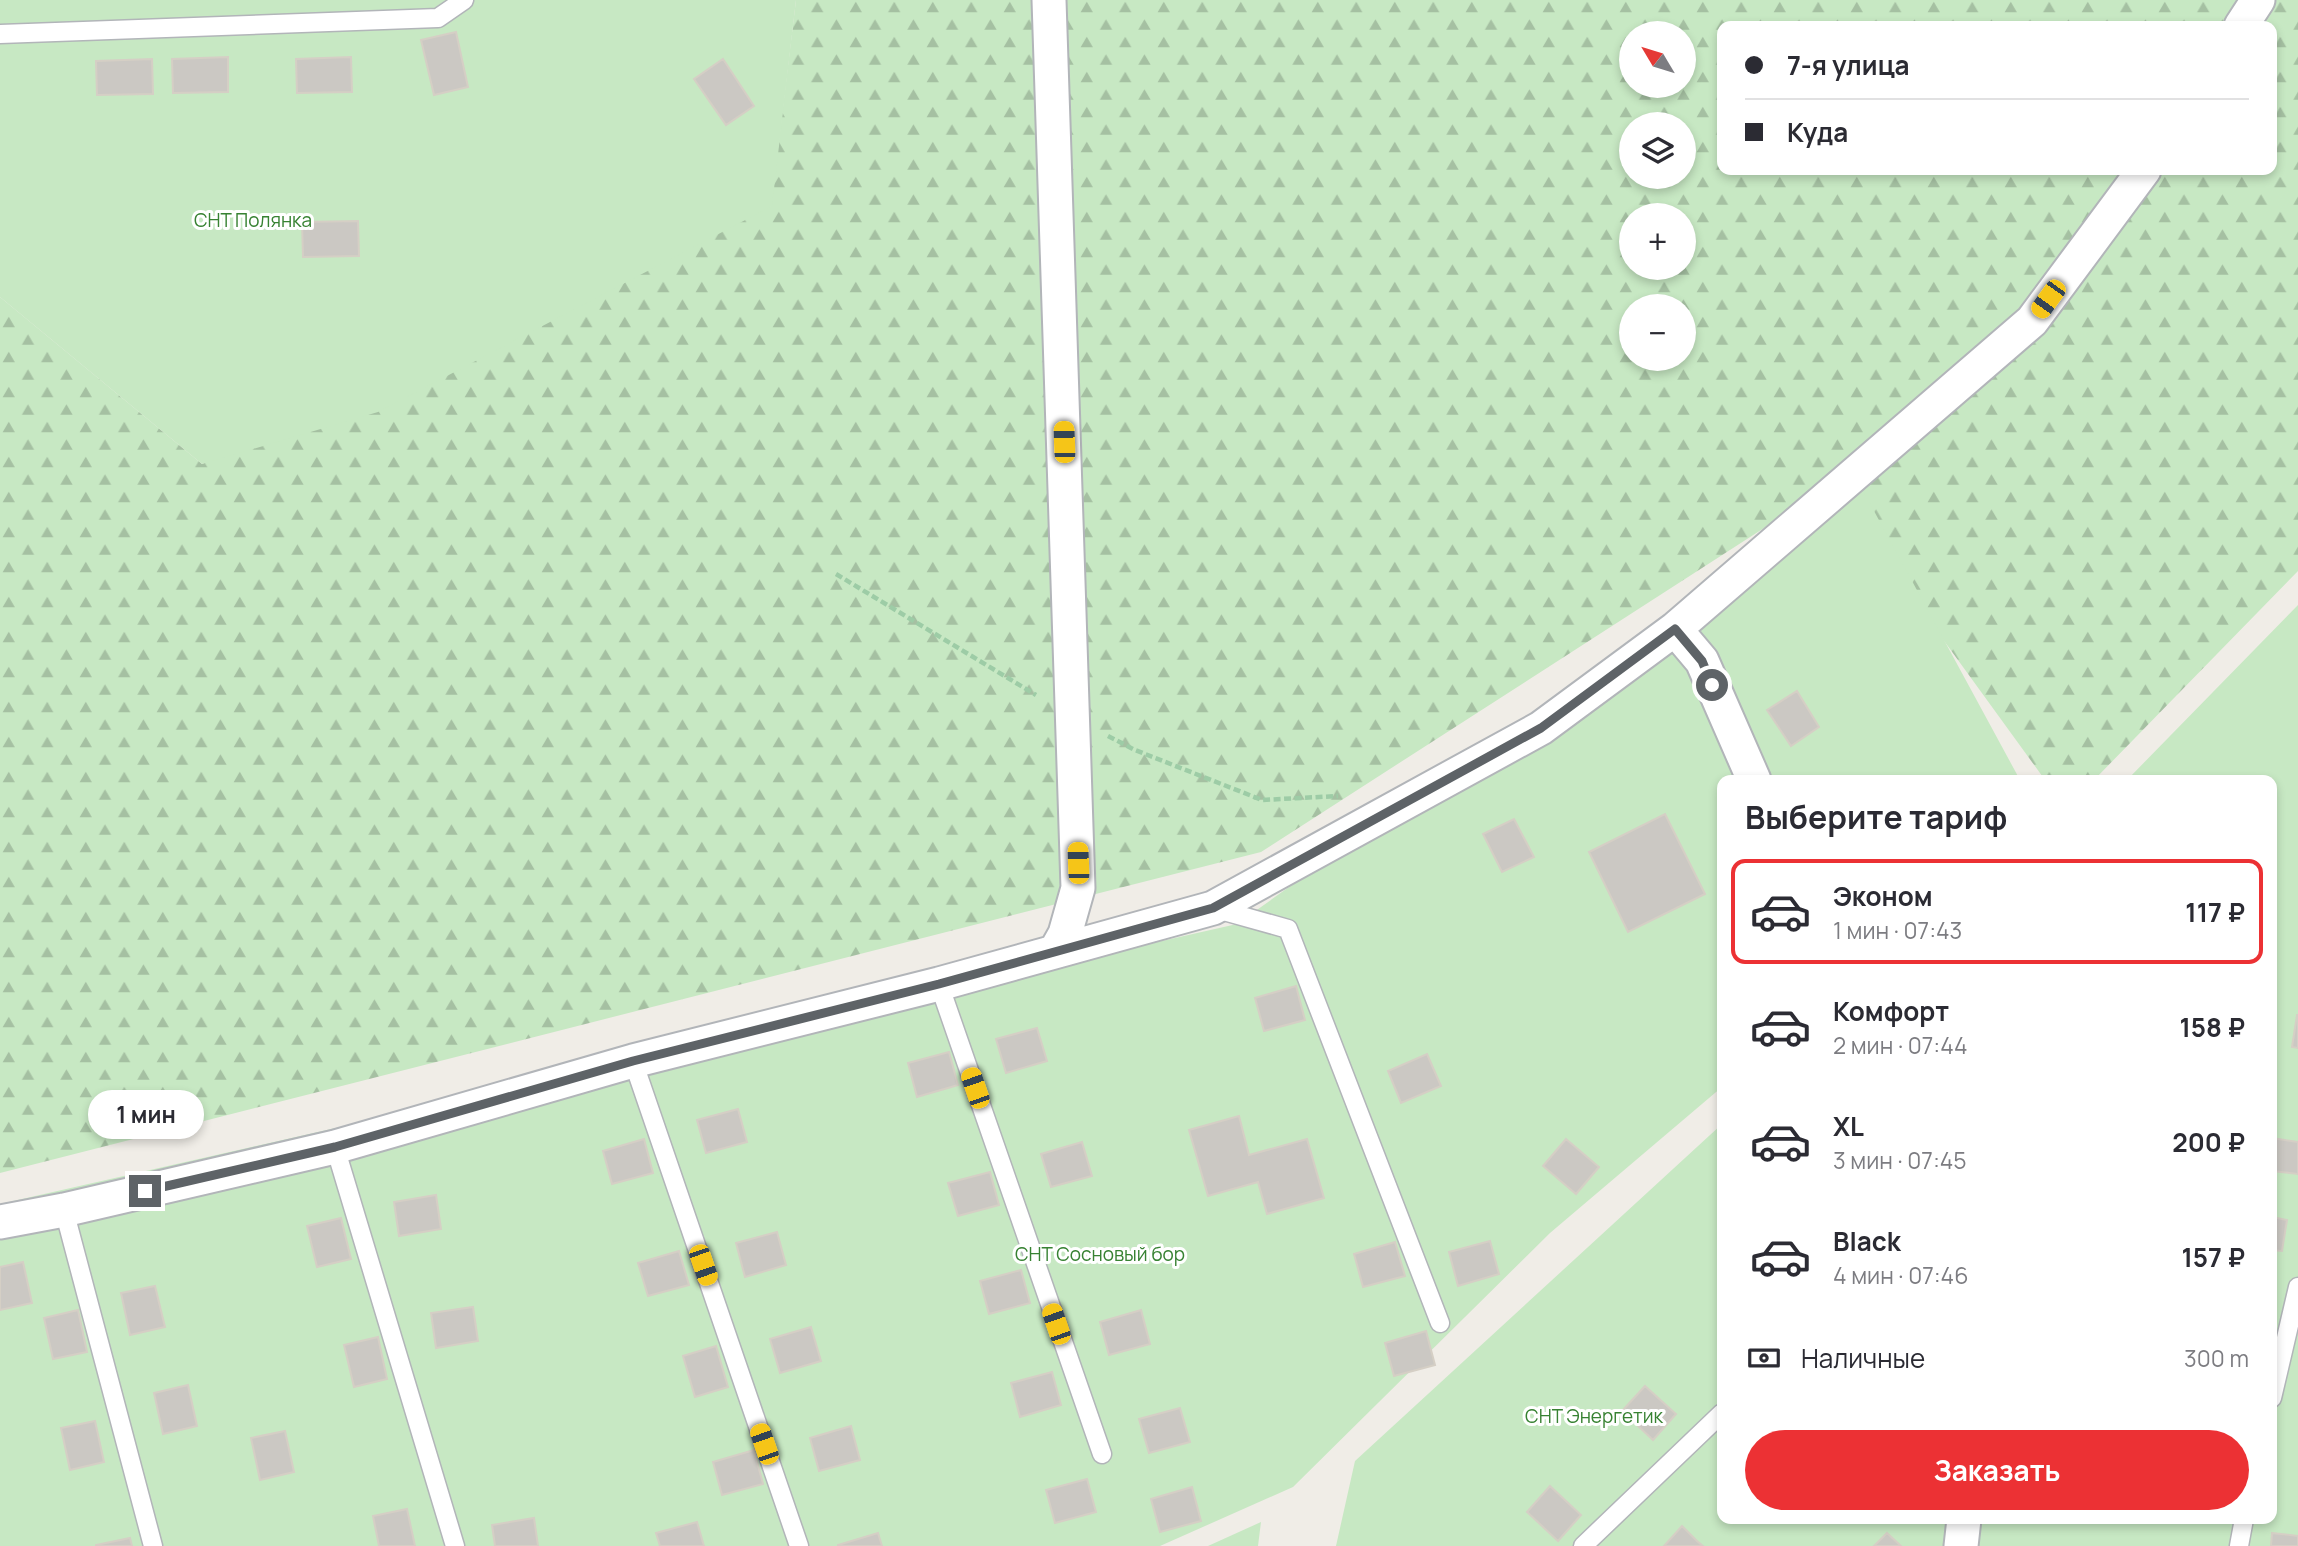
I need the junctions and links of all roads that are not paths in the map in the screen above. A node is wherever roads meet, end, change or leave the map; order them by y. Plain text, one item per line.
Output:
1 (464, 0) edge
2 (1049, 0) edge
3 (2258, 0) edge
4 (2244, 21) edge
5 (0, 34) edge
6 (2140, 175) edge
7 (1675, 629) junction
8 (1752, 775) edge
9 (1213, 908) junction
10 (1056, 950) junction
11 (939, 984) junction
12 (633, 1061) junction
13 (335, 1147) junction
14 (64, 1210) junction
15 (0, 1222) edge
16 (2298, 1287) edge
17 (1440, 1323) dead end
18 (2277, 1377) edge
19 (1717, 1418) edge
20 (1102, 1454) dead end
21 (1963, 1524) edge
22 (2243, 1524) edge
23 (153, 1546) edge
24 (455, 1546) edge
25 (799, 1546) edge
26 (1583, 1546) edge
27 (1961, 1546) edge
28 (2239, 1546) edge

1 - 5 lane
2 - 10 street
3 - 4 street
6 - 7 street
7 - 8 street
7 - 9 street
9 - 10 street
9 - 17 lane
10 - 11 street
11 - 12 street
11 - 20 lane
12 - 13 street
12 - 25 lane
13 - 14 street
13 - 24 lane
14 - 15 street
14 - 23 lane
16 - 18 lane
19 - 26 lane
21 - 27 street
22 - 28 lane

